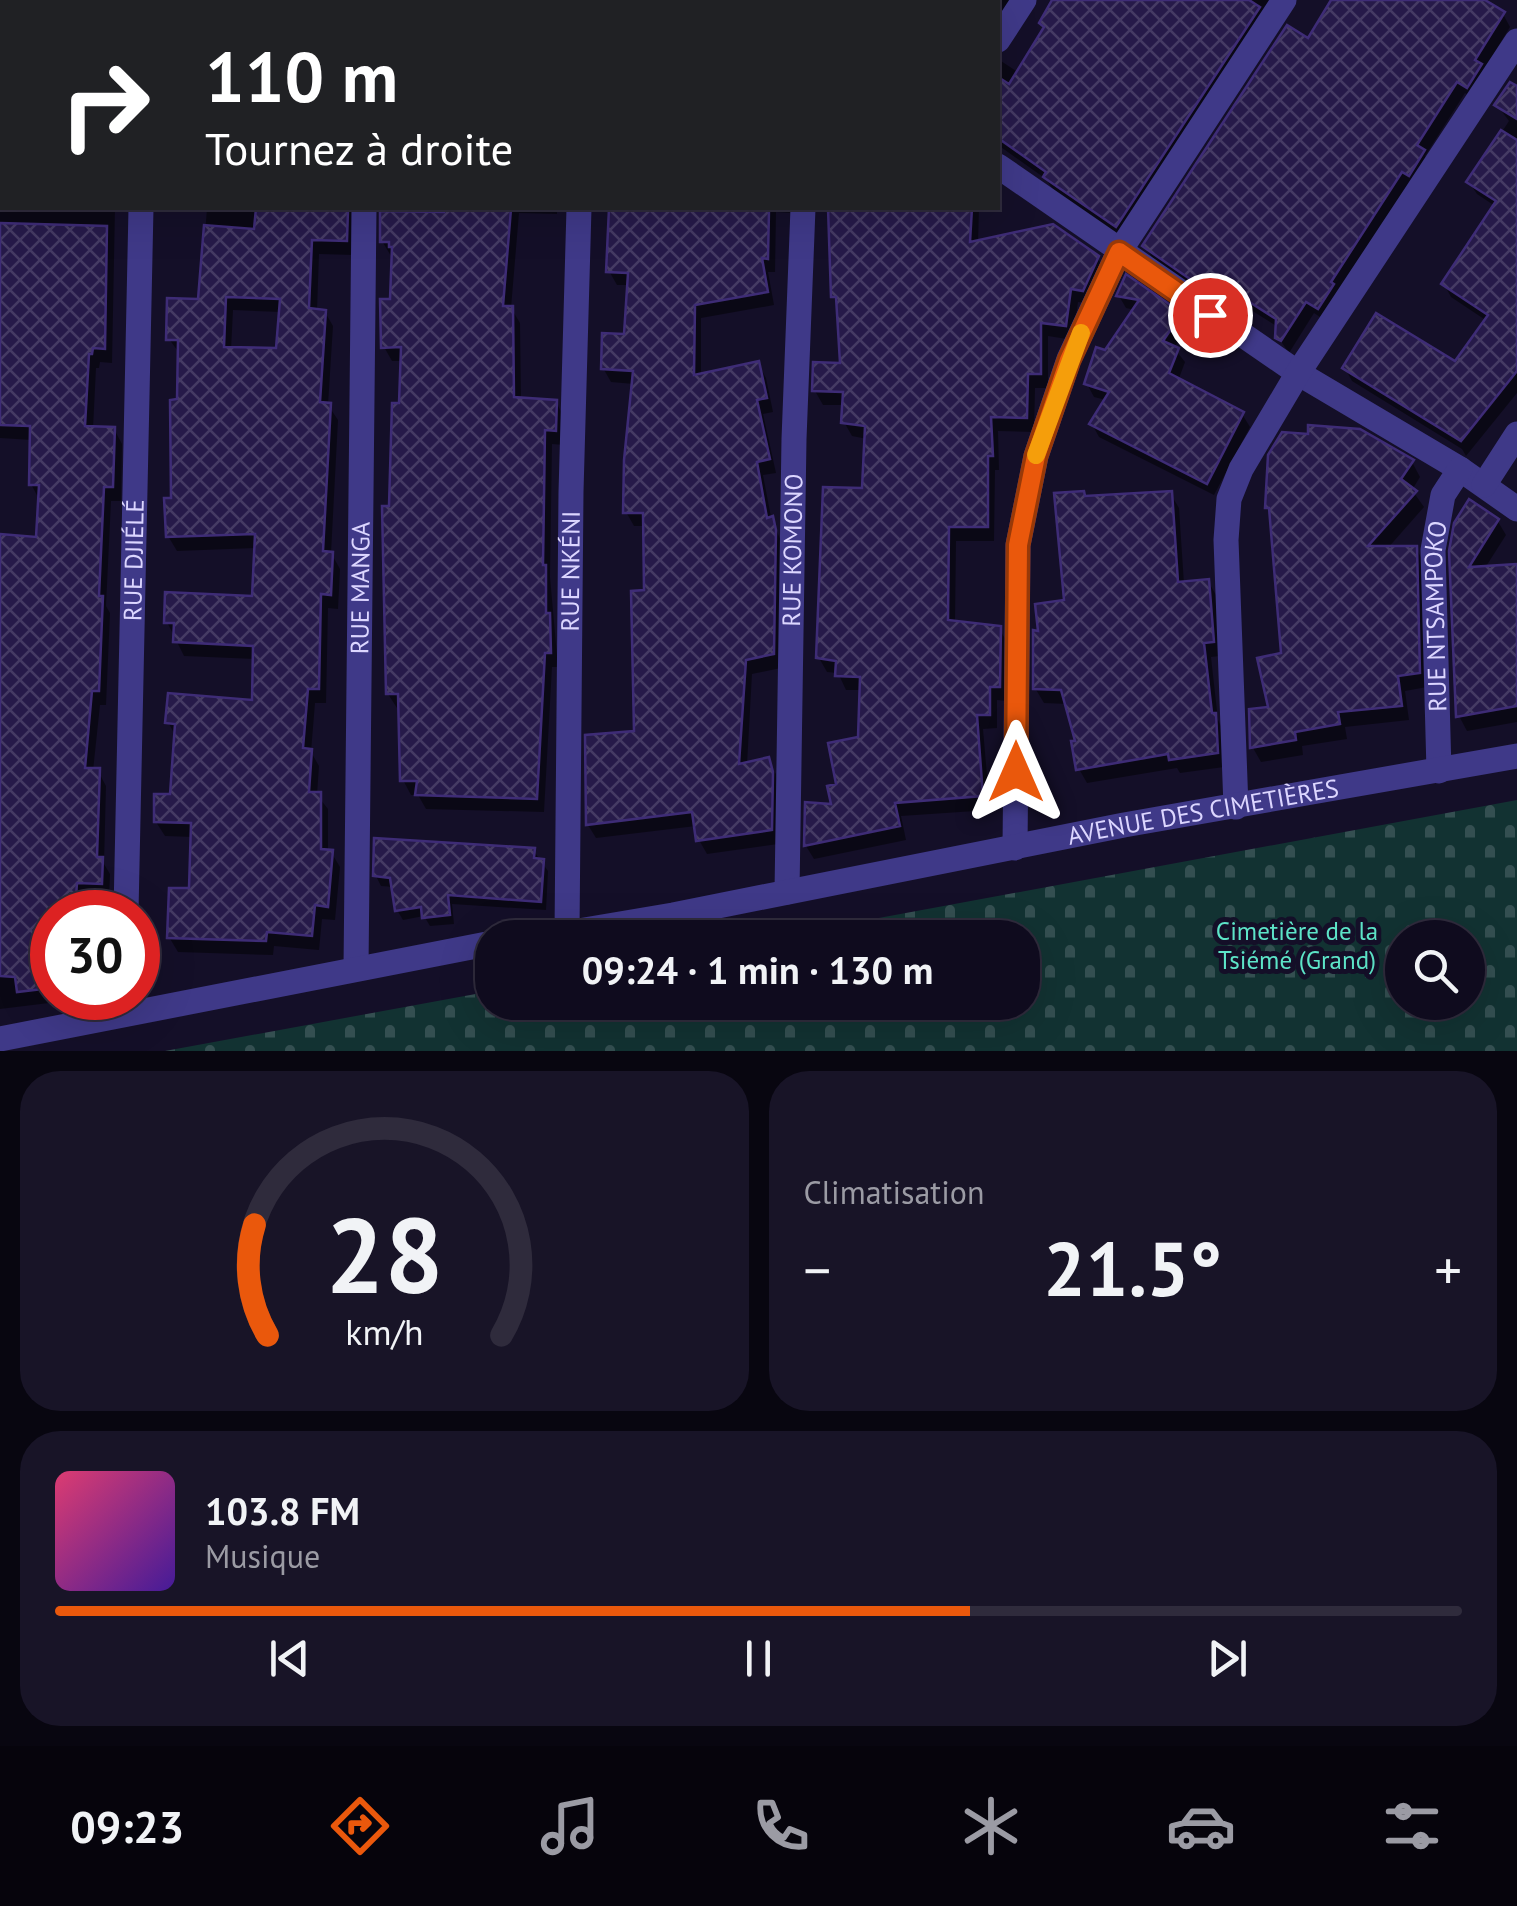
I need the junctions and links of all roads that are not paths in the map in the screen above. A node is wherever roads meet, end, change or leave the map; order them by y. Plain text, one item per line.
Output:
1 (1024, 0) edge
2 (1284, 0) edge
3 (1000, 37) edge
4 (1517, 41) edge
5 (1000, 167) edge
6 (141, 210) edge
7 (364, 210) edge
8 (579, 210) edge
9 (803, 210) edge
10 (1119, 252) junction
11 (1298, 373) junction
12 (1517, 434) edge
13 (1460, 469) junction
14 (1484, 484) junction
15 (1517, 508) edge
16 (1517, 756) edge
17 (1438, 771) junction
18 (1236, 807) junction
19 (1015, 848) junction
20 (126, 890) edge
21 (787, 892) junction
22 (568, 920) edge
23 (641, 920) edge
24 (475, 947) edge
25 (356, 968) junction
26 (160, 999) edge
27 (69, 1020) edge
28 (0, 1039) edge

1 - 3 street
2 - 10 street
4 - 11 street
5 - 10 street
6 - 20 street, RUE DJIÉLÉ
7 - 25 street, RUE MANGA
8 - 22 street, RUE NKÉNI
9 - 21 street, RUE KOMONO
10 - 11 street
10 - 19 street
11 - 13 street
11 - 18 street
12 - 14 street
13 - 14 street
13 - 17 street, RUE NTSAMPOKO
14 - 15 street
16 - 17 street, AVENUE DES CIMETIÈRES
17 - 18 street, AVENUE DES CIMETIÈRES
18 - 19 street, AVENUE DES CIMETIÈRES
19 - 21 street, AVENUE DES CIMETIÈRES
21 - 23 street, AVENUE DES CIMETIÈRES
24 - 25 street
25 - 26 street
27 - 28 street

